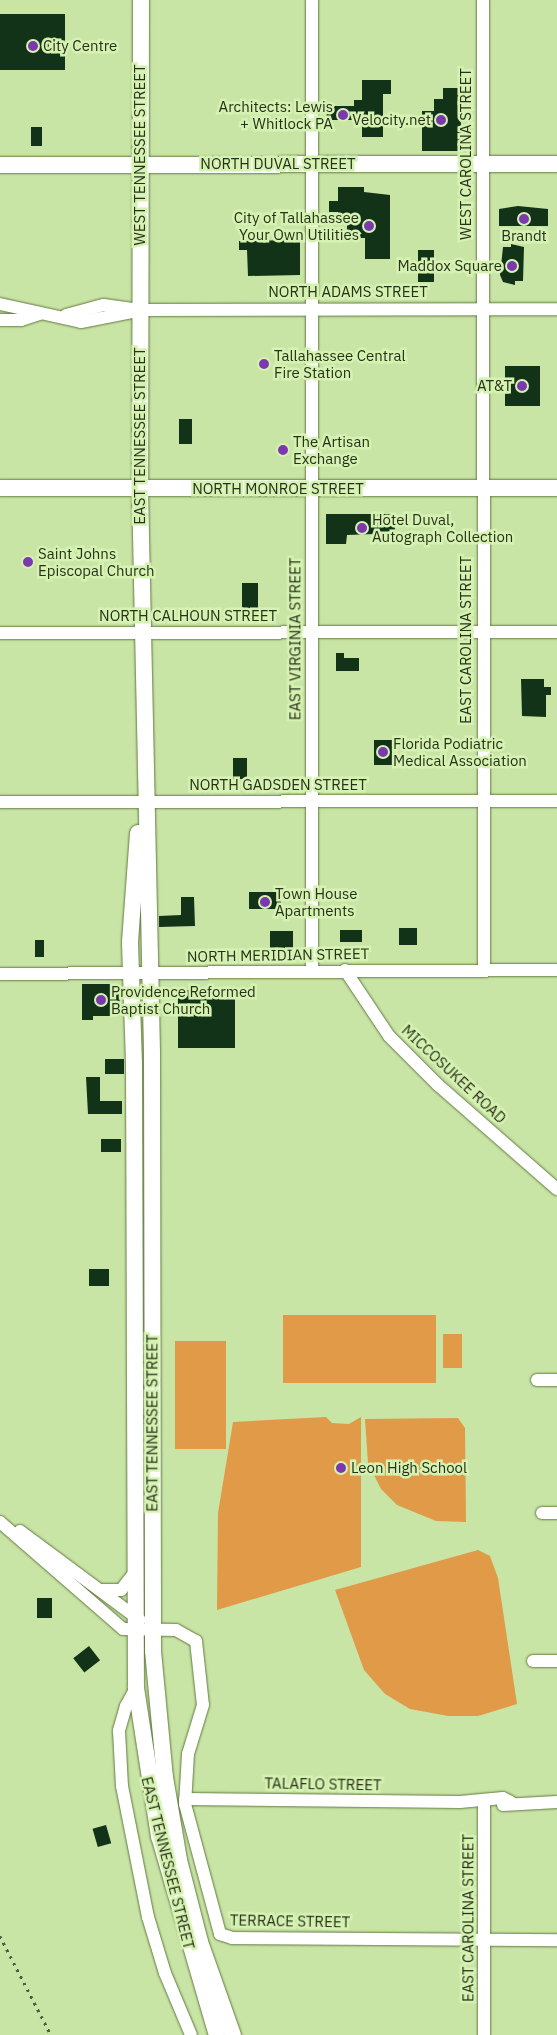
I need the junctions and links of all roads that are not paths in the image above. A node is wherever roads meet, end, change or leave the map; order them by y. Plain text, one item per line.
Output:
1 (141, 0) edge
2 (312, 0) edge
3 (483, 0) edge
4 (312, 164) junction
5 (482, 164) junction
6 (557, 164) edge
7 (0, 165) edge
8 (141, 165) junction
9 (0, 304) edge
10 (312, 308) junction
11 (481, 309) junction
12 (557, 309) edge
13 (140, 310) junction
14 (40, 314) junction
15 (0, 320) edge
16 (0, 488) edge
17 (140, 488) junction
18 (557, 488) edge
19 (311, 489) junction
20 (482, 489) junction
21 (142, 632) junction
22 (311, 632) junction
23 (482, 632) junction
24 (557, 632) edge
25 (0, 633) edge
26 (311, 801) junction
27 (483, 801) junction
28 (557, 801) edge
29 (0, 802) edge
30 (146, 802) junction
31 (345, 970) junction
32 (484, 970) junction
33 (557, 970) edge
34 (312, 971) junction
35 (0, 974) edge
36 (130, 974) junction
37 (148, 974) junction
38 (134, 1122) junction
39 (152, 1122) junction
40 (557, 1189) edge
41 (134, 1317) junction
42 (152, 1318) junction
43 (537, 1380) dead end
44 (557, 1380) edge
45 (542, 1513) dead end
46 (557, 1513) edge
47 (0, 1517) edge
48 (0, 1522) edge
49 (135, 1572) junction
50 (101, 1590) junction
51 (135, 1616) junction
52 (152, 1629) junction
53 (134, 1632) junction
54 (533, 1660) dead end
55 (557, 1661) edge
56 (136, 1688) junction
57 (185, 1799) junction
58 (557, 1802) edge
59 (484, 1805) junction
60 (484, 1939) junction
61 (557, 1940) edge
62 (191, 2035) edge
63 (217, 2035) edge
64 (234, 2035) edge
65 (484, 2035) edge

1 - 8 main road, WEST TENNESSEE STREET
2 - 4 street, EAST VIRGINIA STREET
3 - 5 street, WEST CAROLINA STREET
4 - 5 main road, NORTH DUVAL STREET
4 - 8 main road, NORTH DUVAL STREET
4 - 10 street, EAST VIRGINIA STREET
5 - 6 main road, NORTH DUVAL STREET
5 - 11 street, WEST CAROLINA STREET
7 - 8 main road, NORTH DUVAL STREET
8 - 13 main road, WEST TENNESSEE STREET
9 - 14 street, NORTH ADAMS STREET
10 - 11 street, NORTH ADAMS STREET
10 - 13 street, NORTH ADAMS STREET
10 - 19 street, EAST VIRGINIA STREET
11 - 12 street, NORTH ADAMS STREET
11 - 20 street, EAST CAROLINA STREET
13 - 14 street, NORTH ADAMS STREET
13 - 17 main road, EAST TENNESSEE STREET
14 - 15 street, NORTH ADAMS STREET
16 - 17 main road, NORTH MONROE STREET
17 - 19 main road, NORTH MONROE STREET
17 - 21 main road, EAST TENNESSEE STREET
18 - 20 main road, NORTH MONROE STREET
19 - 20 main road, NORTH MONROE STREET
19 - 22 street, EAST VIRGINIA STREET
20 - 23 street, EAST CAROLINA STREET
21 - 22 street, NORTH CALHOUN STREET
21 - 25 street, NORTH CALHOUN STREET
21 - 30 main road, EAST TENNESSEE STREET
22 - 23 street, NORTH CALHOUN STREET
22 - 26 street, EAST VIRGINIA STREET
23 - 24 street, NORTH CALHOUN STREET
23 - 27 street, EAST CAROLINA STREET
26 - 27 street, NORTH GADSDEN STREET
26 - 30 street, NORTH GADSDEN STREET
26 - 34 street, EAST VIRGINIA STREET
27 - 28 street, NORTH GADSDEN STREET
27 - 32 street, EAST CAROLINA STREET
29 - 30 street, NORTH GADSDEN STREET
30 - 36 main road, EAST TENNESSEE STREET
30 - 37 main road, EAST TENNESSEE STREET
31 - 32 street, NORTH MERIDIAN STREET
31 - 34 street, NORTH MERIDIAN STREET
31 - 40 street, MICCOSUKEE ROAD
32 - 33 street, NORTH MERIDIAN STREET
34 - 37 street, NORTH MERIDIAN STREET
35 - 36 street, NORTH MERIDIAN STREET
36 - 37 street, NORTH MERIDIAN STREET
36 - 38 main road, EAST TENNESSEE STREET
37 - 39 main road, EAST TENNESSEE STREET
38 - 39 main road
38 - 41 main road, EAST TENNESSEE STREET
39 - 42 main road, EAST TENNESSEE STREET
41 - 42 main road
41 - 49 main road, EAST TENNESSEE STREET
42 - 52 main road, EAST TENNESSEE STREET
43 - 44 street
45 - 46 street
47 - 50 street
48 - 53 street
49 - 50 street
49 - 51 main road, EAST TENNESSEE STREET
50 - 51 street
51 - 52 street
51 - 53 main road, EAST TENNESSEE STREET
52 - 53 street
52 - 57 street, TERRACE STREET
52 - 64 main road, EAST TENNESSEE STREET
53 - 56 main road, EAST TENNESSEE STREET
54 - 55 street
56 - 62 street, EAST TENNESSEE STREET
56 - 63 main road, EAST TENNESSEE STREET
57 - 59 street, TALAFLO STREET
57 - 60 street, TERRACE STREET
58 - 59 street, TALAFLO STREET
59 - 60 street, EAST CAROLINA STREET
60 - 61 street, TERRACE STREET
60 - 65 street, EAST CAROLINA STREET

